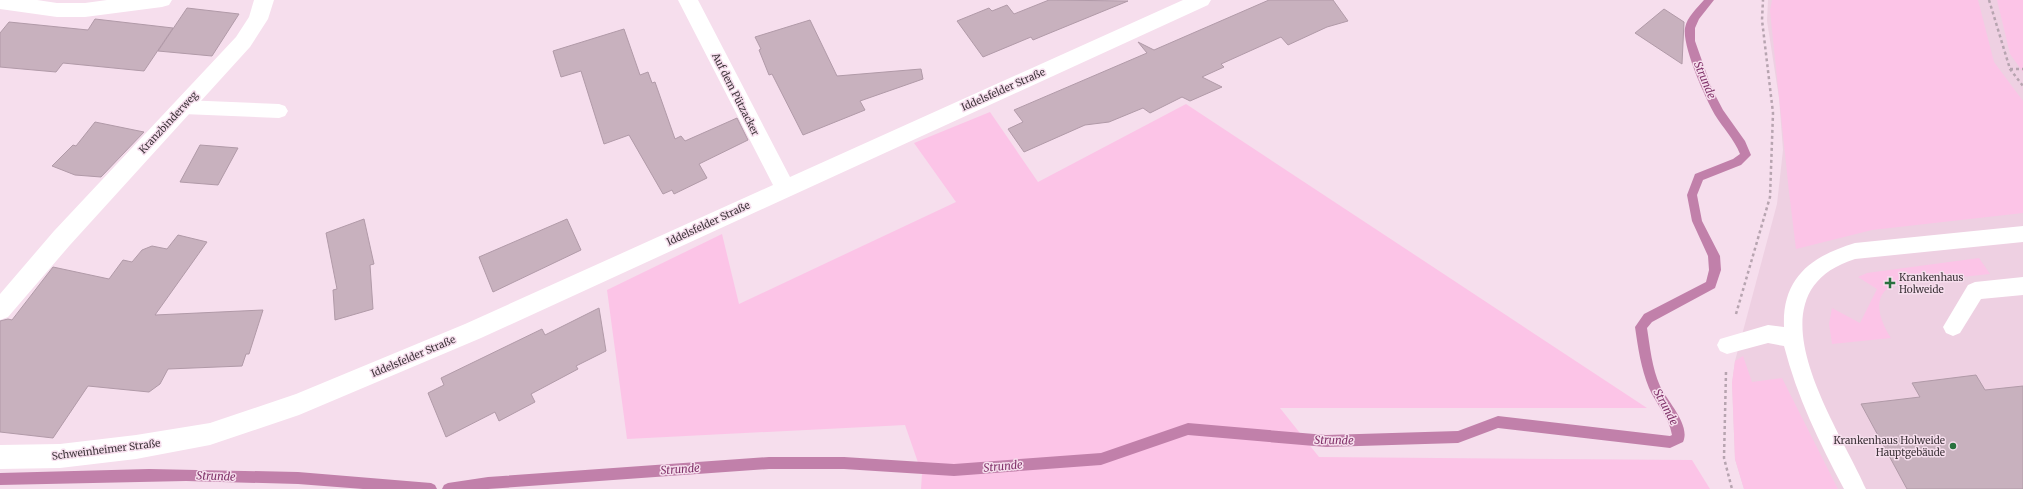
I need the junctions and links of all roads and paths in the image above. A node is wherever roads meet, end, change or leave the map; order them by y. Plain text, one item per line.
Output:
1 (162, 0) edge
2 (264, 0) edge
3 (688, 0) edge
4 (1201, 0) edge
5 (1763, 0) edge
6 (1989, 0) edge
7 (0, 2) edge
8 (2010, 69) junction
9 (2023, 69) edge
10 (2023, 86) edge
11 (183, 107) junction
12 (279, 111) dead end
13 (784, 188) junction
14 (2023, 234) edge
15 (2023, 286) edge
16 (0, 310) edge
17 (1953, 327) dead end
18 (1794, 338) junction
19 (1727, 345) junction
20 (210, 434) joint
21 (0, 457) edge
22 (1732, 489) edge
23 (1855, 489) edge

1 - 7 street
2 - 11 street, Kranzbinderweg
3 - 13 street, Auf dem Pützacker
4 - 13 street, Iddelsfelder Straße
5 - 19 path
6 - 8 path
8 - 9 path
8 - 10 path
11 - 12 lane
11 - 16 street, Kranzbinderweg
13 - 20 street, Iddelsfelder Straße
14 - 18 lane
15 - 17 lane
18 - 19 lane
18 - 23 lane
19 - 22 path
20 - 21 street, Schweinheimer Straße

